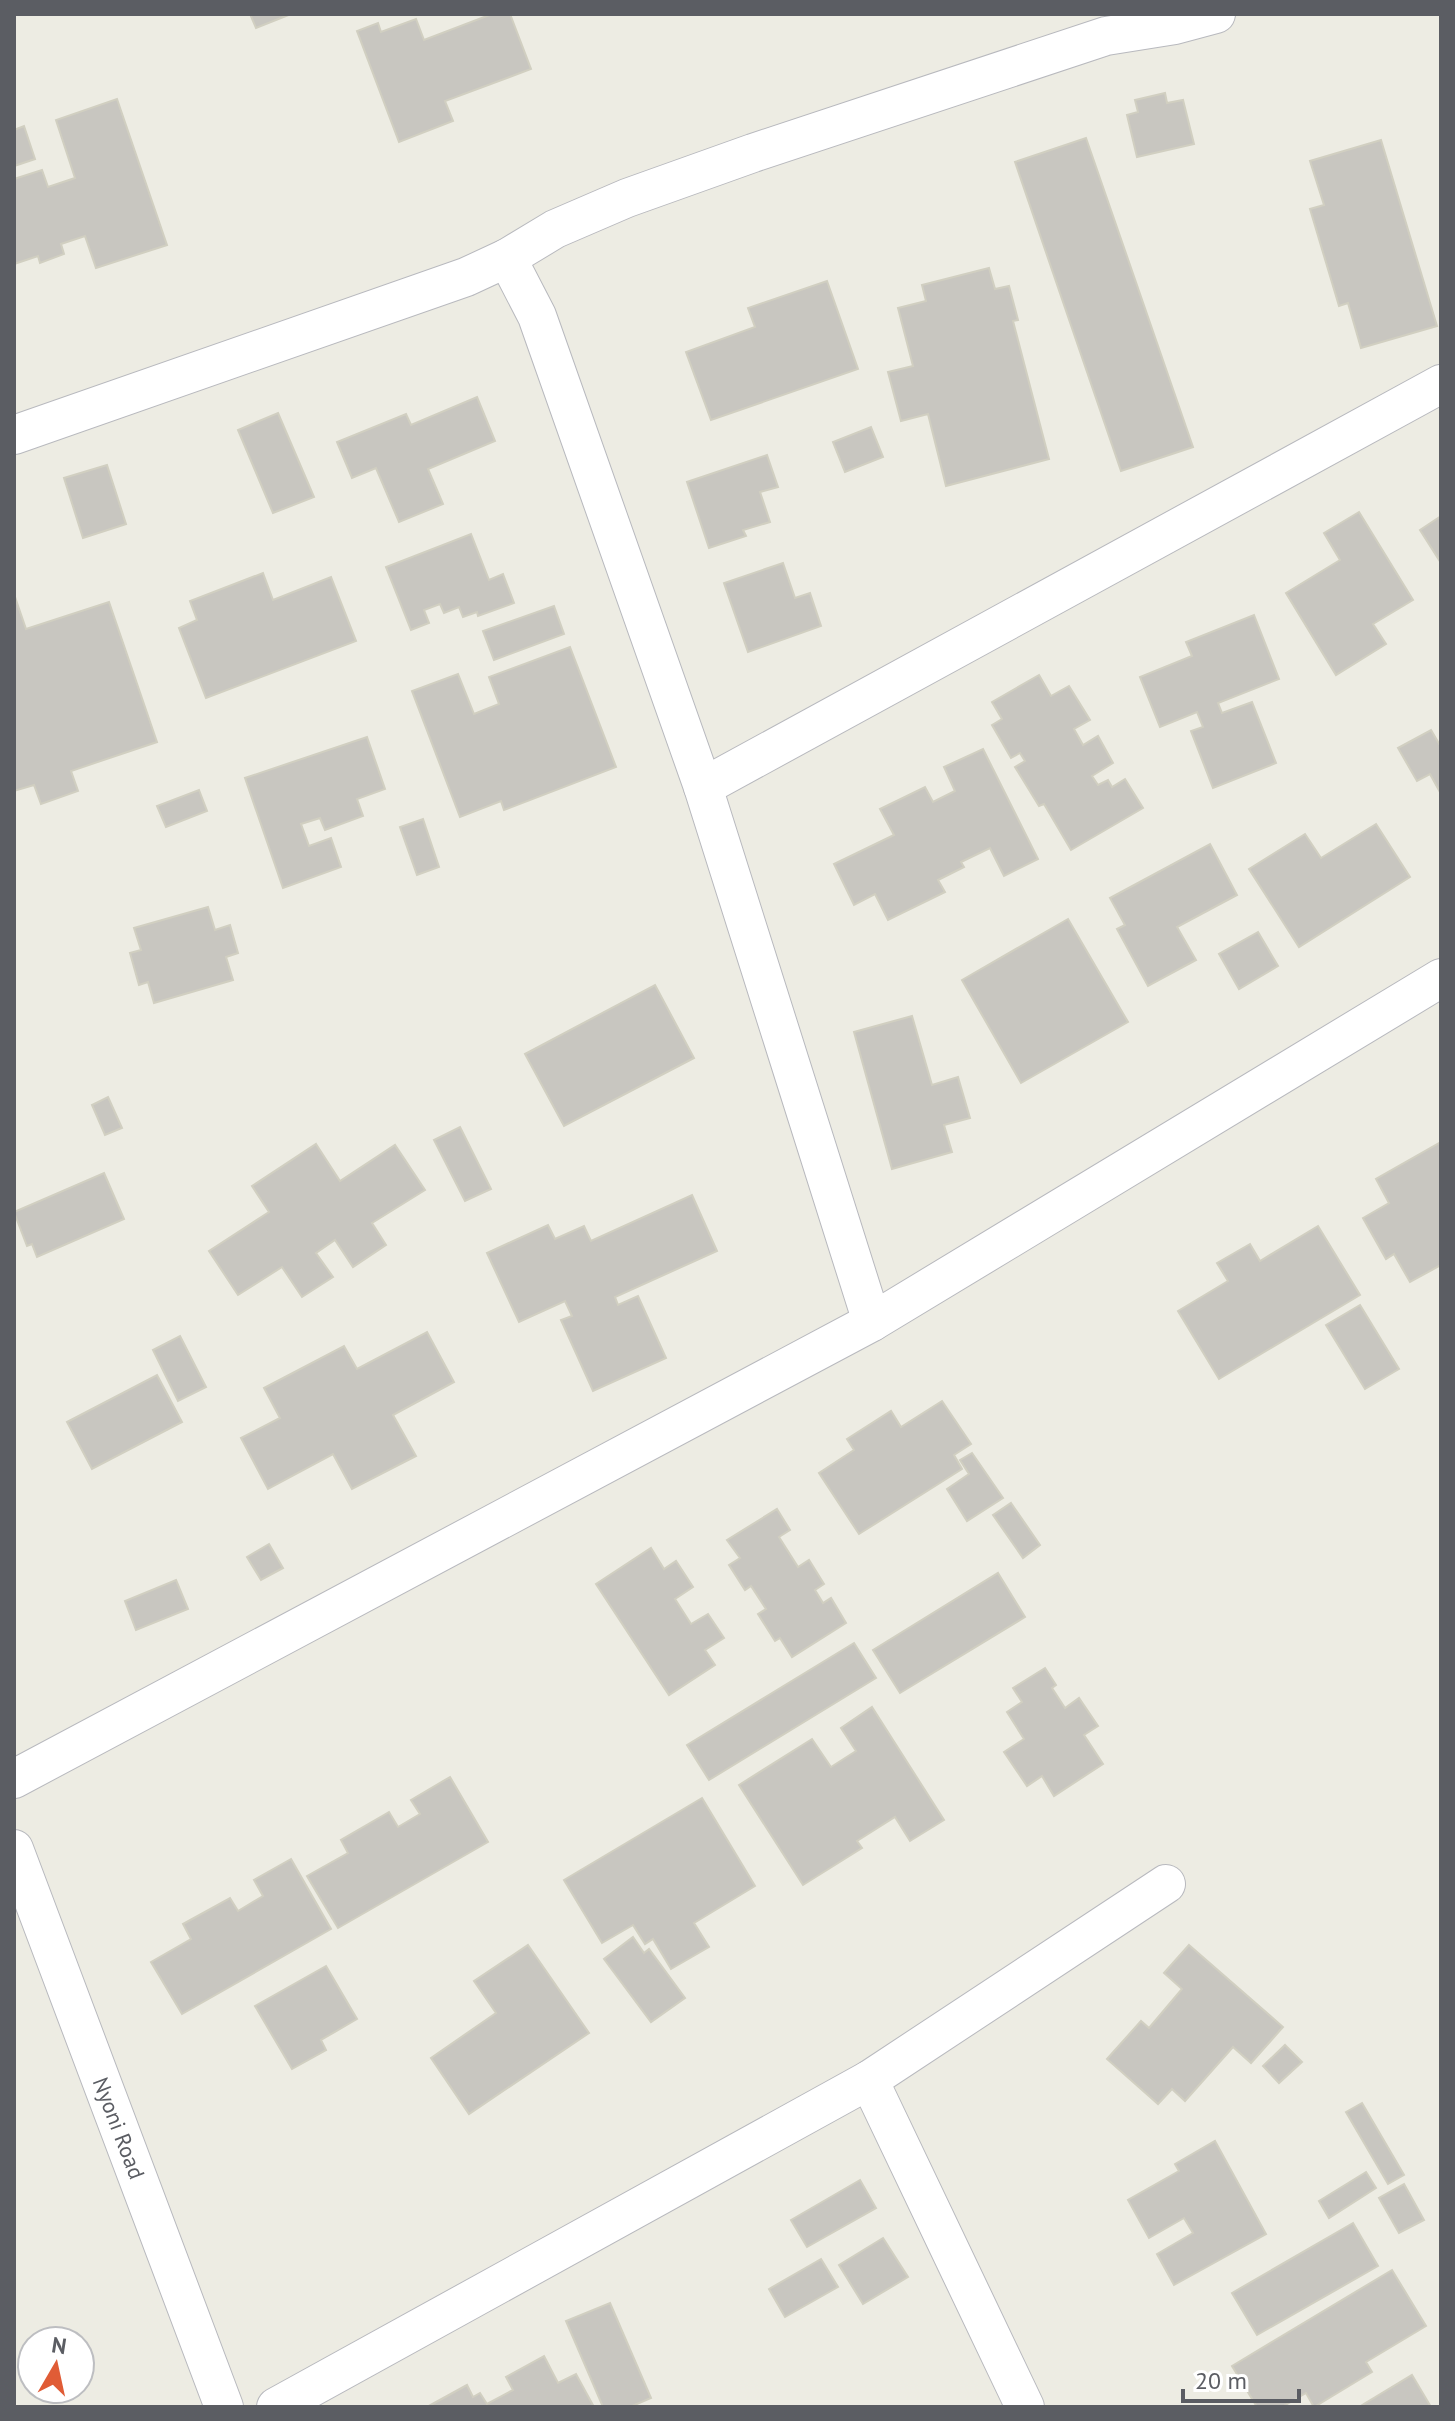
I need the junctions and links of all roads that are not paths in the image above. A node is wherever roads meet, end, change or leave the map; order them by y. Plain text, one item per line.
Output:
1 (1216, 14) edge
2 (507, 258) junction
3 (1441, 384) edge
4 (14, 435) edge
5 (703, 787) junction
6 (1441, 978) edge
7 (872, 1322) junction
8 (14, 1779) edge
9 (14, 1849) edge
10 (1166, 1884) dead end
11 (869, 2080) junction
12 (224, 2407) edge
13 (276, 2407) edge
14 (1025, 2407) edge

1 - 2 street
2 - 4 street
2 - 5 street
3 - 5 street
5 - 7 street
6 - 7 street
7 - 8 street
9 - 12 street, Nyoni Road
10 - 11 street
11 - 13 street
11 - 14 street

